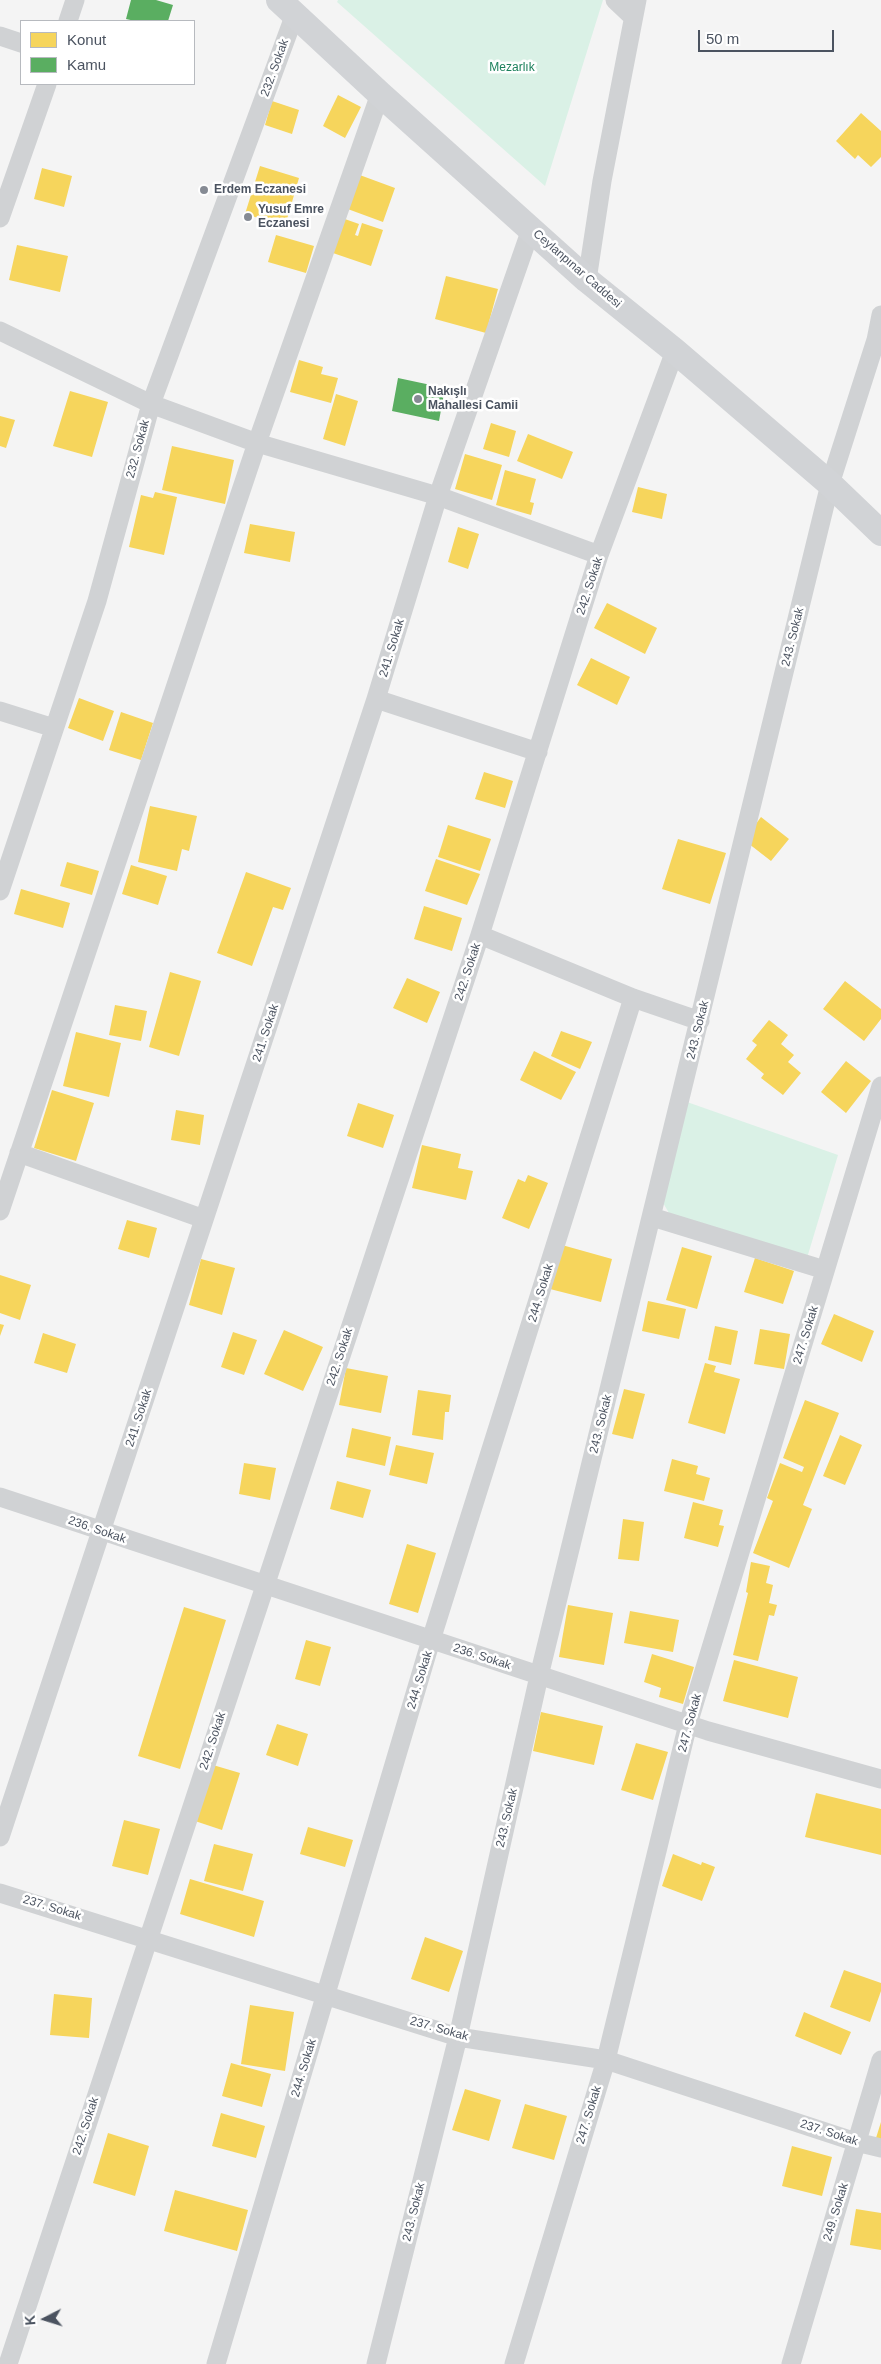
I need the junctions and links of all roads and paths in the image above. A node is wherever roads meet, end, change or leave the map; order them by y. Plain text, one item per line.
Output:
1 (75, 0) edge
2 (615, 0) edge
3 (287, 7) edge
4 (635, 8) edge
5 (68, 20) edge
6 (0, 36) edge
7 (20, 43) edge
8 (47, 85) edge
9 (380, 94) junction
10 (0, 218) edge
11 (531, 229) junction
12 (587, 280) junction
13 (881, 315) edge
14 (0, 331) edge
15 (675, 351) junction
16 (151, 404) junction
17 (257, 443) junction
18 (830, 484) junction
19 (438, 496) junction
20 (881, 533) edge
21 (600, 555) junction
22 (376, 699) junction
23 (0, 711) edge
24 (54, 728) junction
25 (538, 752) junction
26 (0, 891) edge
27 (480, 934) junction
28 (633, 998) junction
29 (700, 1020) junction
30 (881, 1086) edge
31 (19, 1153) junction
32 (0, 1211) edge
33 (652, 1217) junction
34 (204, 1219) junction
35 (825, 1270) junction
36 (0, 1497) edge
37 (101, 1531) junction
38 (264, 1586) junction
39 (431, 1640) junction
40 (539, 1676) junction
41 (688, 1724) junction
42 (881, 1779) edge
43 (0, 1838) edge
44 (0, 1893) edge
45 (148, 1937) junction
46 (326, 1994) junction
47 (458, 2036) junction
48 (606, 2060) junction
49 (881, 2060) edge
50 (856, 2142) junction
51 (881, 2148) edge
52 (8, 2364) edge
53 (216, 2364) edge
54 (376, 2364) edge
55 (514, 2364) edge
56 (790, 2364) edge

1 - 5 street
2 - 4 street
3 - 9 main road, Ceylanpınar Caddesi
3 - 16 street, 232. Sokak
4 - 12 street
6 - 7 street
8 - 10 street
9 - 11 main road, Ceylanpınar Caddesi
9 - 17 street
11 - 12 main road, Ceylanpınar Caddesi
11 - 19 street, 241. Sokak
12 - 15 main road, Ceylanpınar Caddesi
13 - 18 street, 243. Sokak
14 - 16 street
15 - 18 main road, Ceylanpınar Caddesi
15 - 21 street, 242. Sokak
16 - 17 street
16 - 24 street, 232. Sokak
17 - 19 street
17 - 31 street
18 - 20 main road, Ceylanpınar Caddesi
18 - 29 street, 243. Sokak
19 - 21 street
19 - 22 street, 241. Sokak
21 - 25 street, 242. Sokak
22 - 25 street
22 - 34 street, 241. Sokak
23 - 24 street
24 - 26 street, 232. Sokak
25 - 27 street, 242. Sokak
27 - 28 street
27 - 38 street, 242. Sokak
28 - 29 street
28 - 39 street, 244. Sokak
29 - 33 street, 243. Sokak
30 - 35 street, 247. Sokak
31 - 32 street
31 - 34 street
33 - 35 street
33 - 40 street, 243. Sokak
34 - 37 street, 241. Sokak
35 - 41 street, 247. Sokak
36 - 37 street, 236. Sokak
37 - 38 street, 236. Sokak
37 - 43 street, 241. Sokak
38 - 39 street, 236. Sokak
38 - 45 street, 242. Sokak
39 - 40 street, 236. Sokak
39 - 46 street, 244. Sokak
40 - 41 street, 236. Sokak
40 - 47 street, 243. Sokak
41 - 42 street, 236. Sokak
41 - 48 street, 247. Sokak
44 - 45 street, 237. Sokak
45 - 46 street, 237. Sokak
45 - 52 street, 242. Sokak
46 - 47 street, 237. Sokak
46 - 53 street, 244. Sokak
47 - 48 street, 237. Sokak
47 - 54 street, 243. Sokak
48 - 50 street, 237. Sokak
48 - 55 street, 247. Sokak
49 - 50 street, 249. Sokak
50 - 51 street, 237. Sokak
50 - 56 street, 249. Sokak

